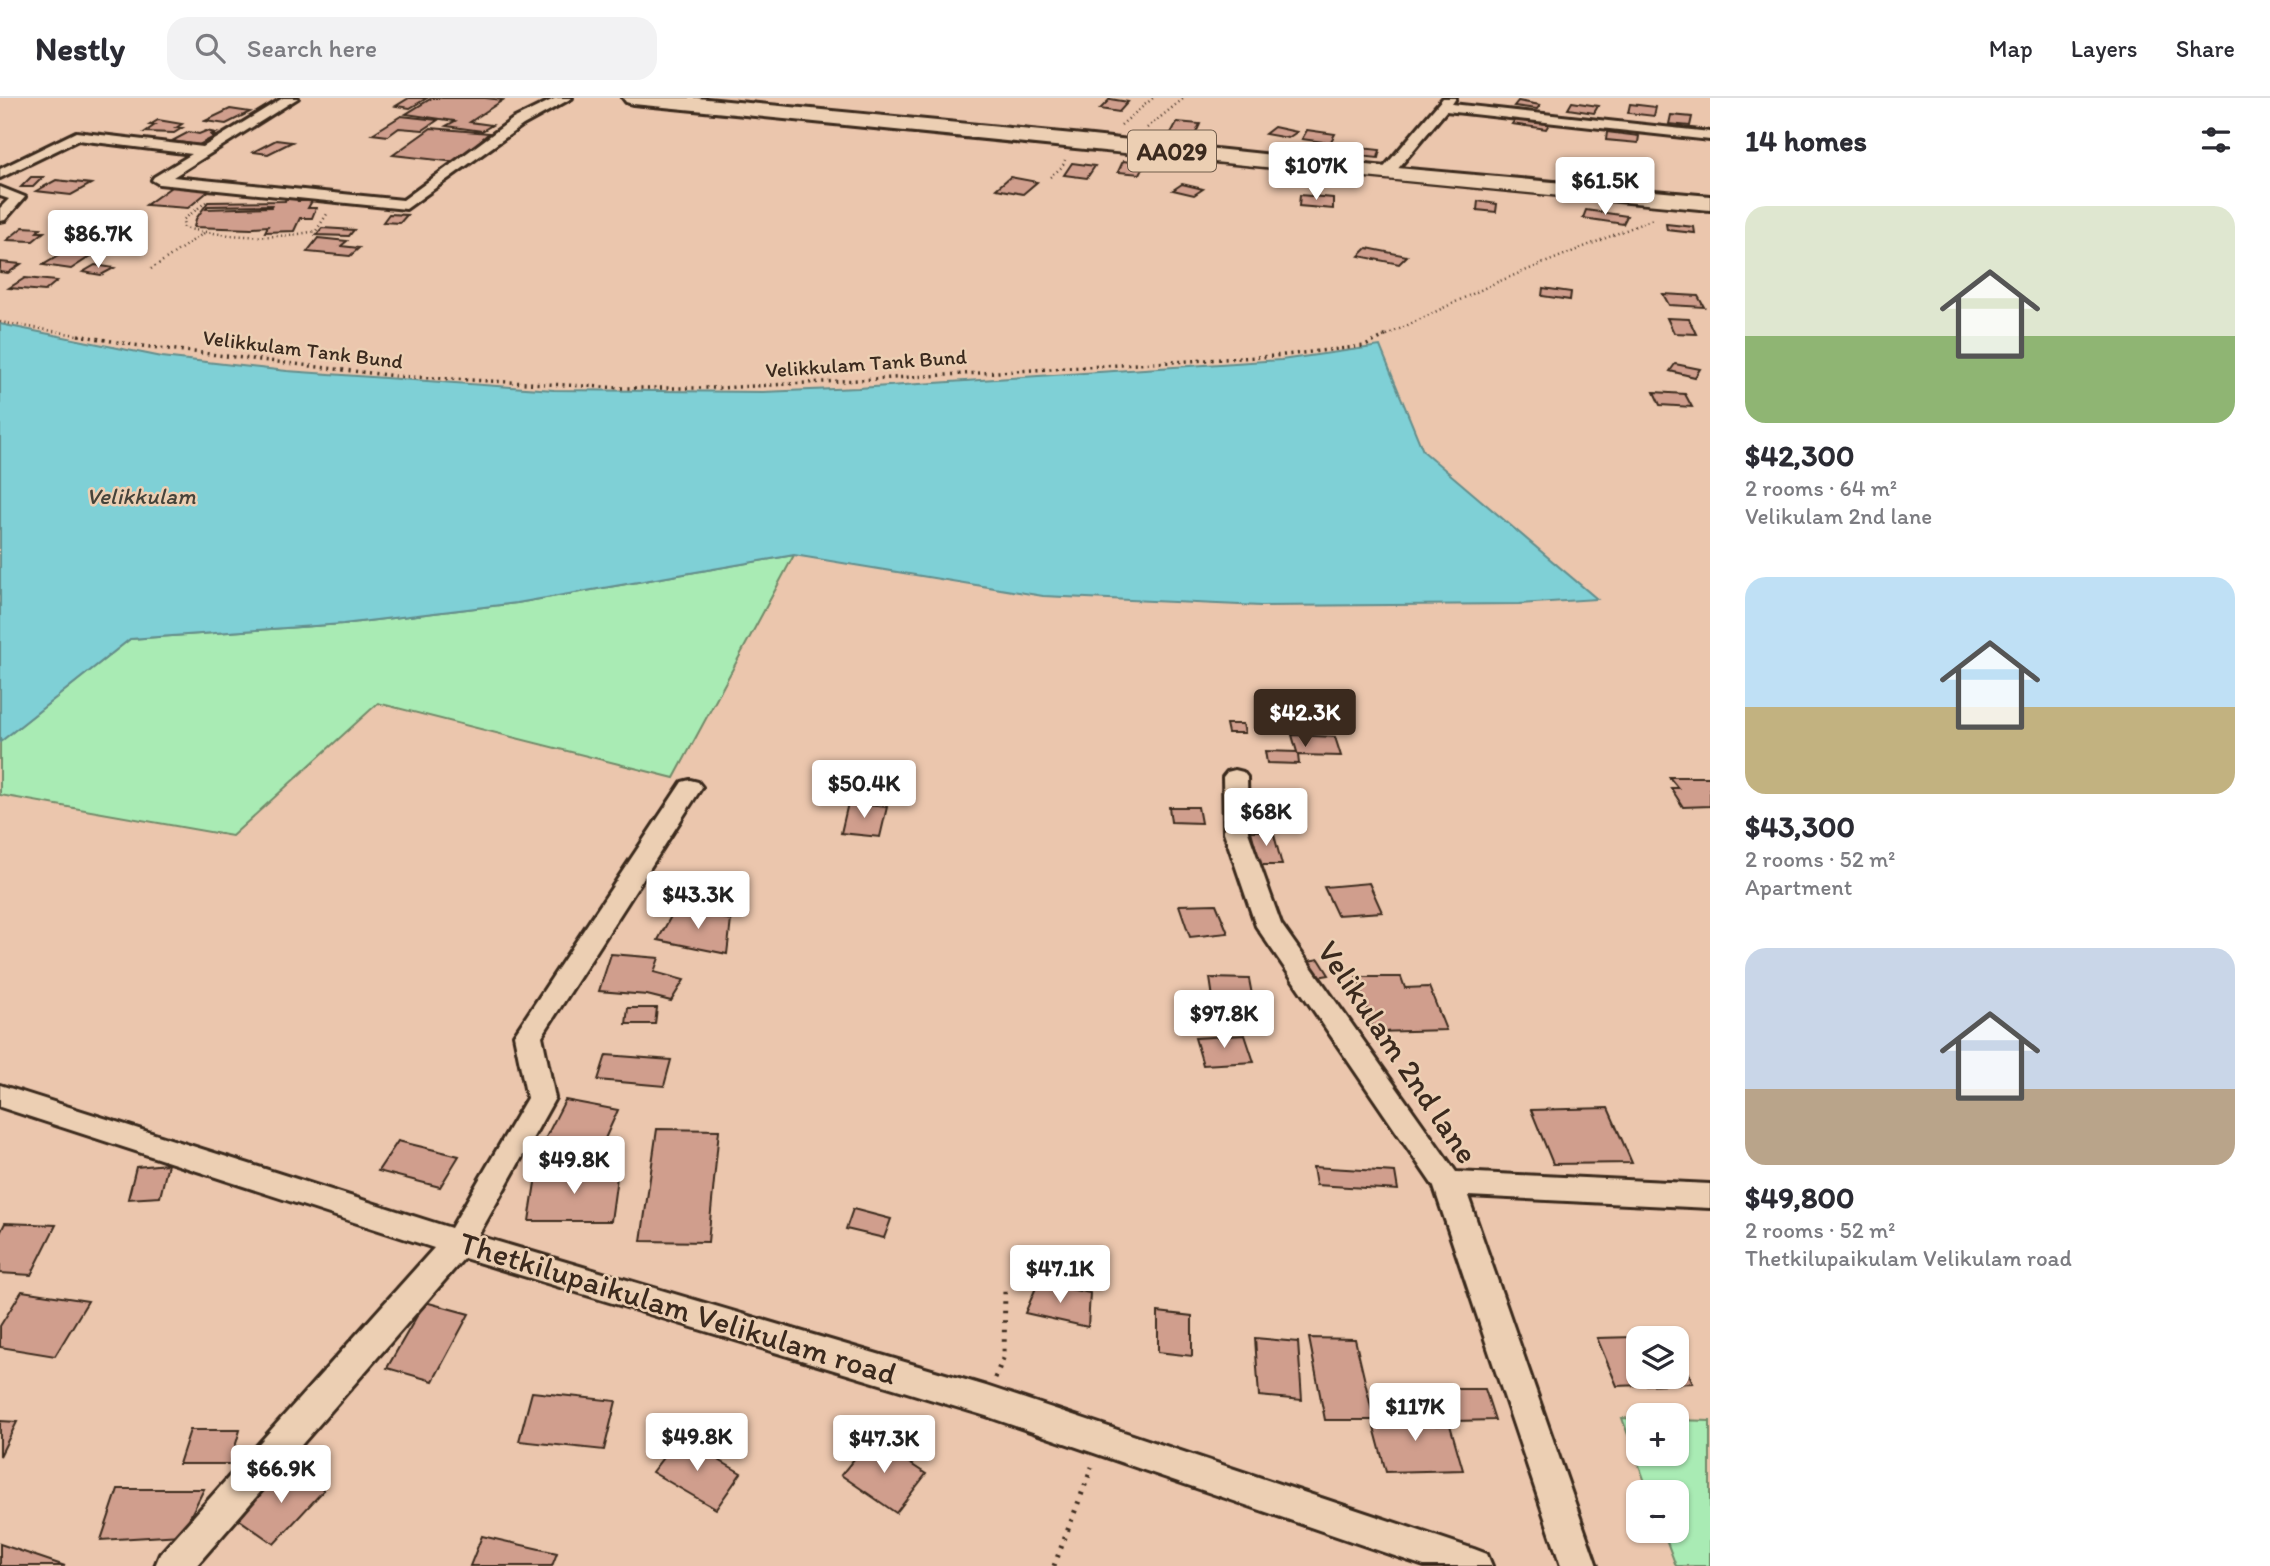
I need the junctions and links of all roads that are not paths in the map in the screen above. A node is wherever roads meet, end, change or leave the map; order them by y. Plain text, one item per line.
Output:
1 (292, 98) edge
2 (566, 98) edge
3 (633, 98) edge
4 (1446, 103) edge
5 (1710, 136) edge
6 (202, 151) junction
7 (0, 174) edge
8 (1386, 174) junction
9 (0, 191) edge
10 (1710, 203) edge
11 (0, 217) edge
12 (1235, 777) dead end
13 (690, 787) dead end
14 (0, 1096) edge
15 (1448, 1184) junction
16 (1710, 1196) edge
17 (458, 1243) junction
18 (173, 1566) edge
19 (1474, 1566) edge
20 (1579, 1566) edge

1 - 6 street
2 - 6 street
3 - 8 highway, AA029
4 - 5 street
4 - 8 street
6 - 7 street
8 - 10 highway, AA029
9 - 11 street
12 - 15 street, Velikulam 2nd lane
13 - 17 street
14 - 17 street, Thetkilupaikulam Velikulam road
15 - 16 street
15 - 20 street, Velikulam 2nd lane
17 - 18 street
17 - 19 street, Thetkilupaikulam Velikulam road

